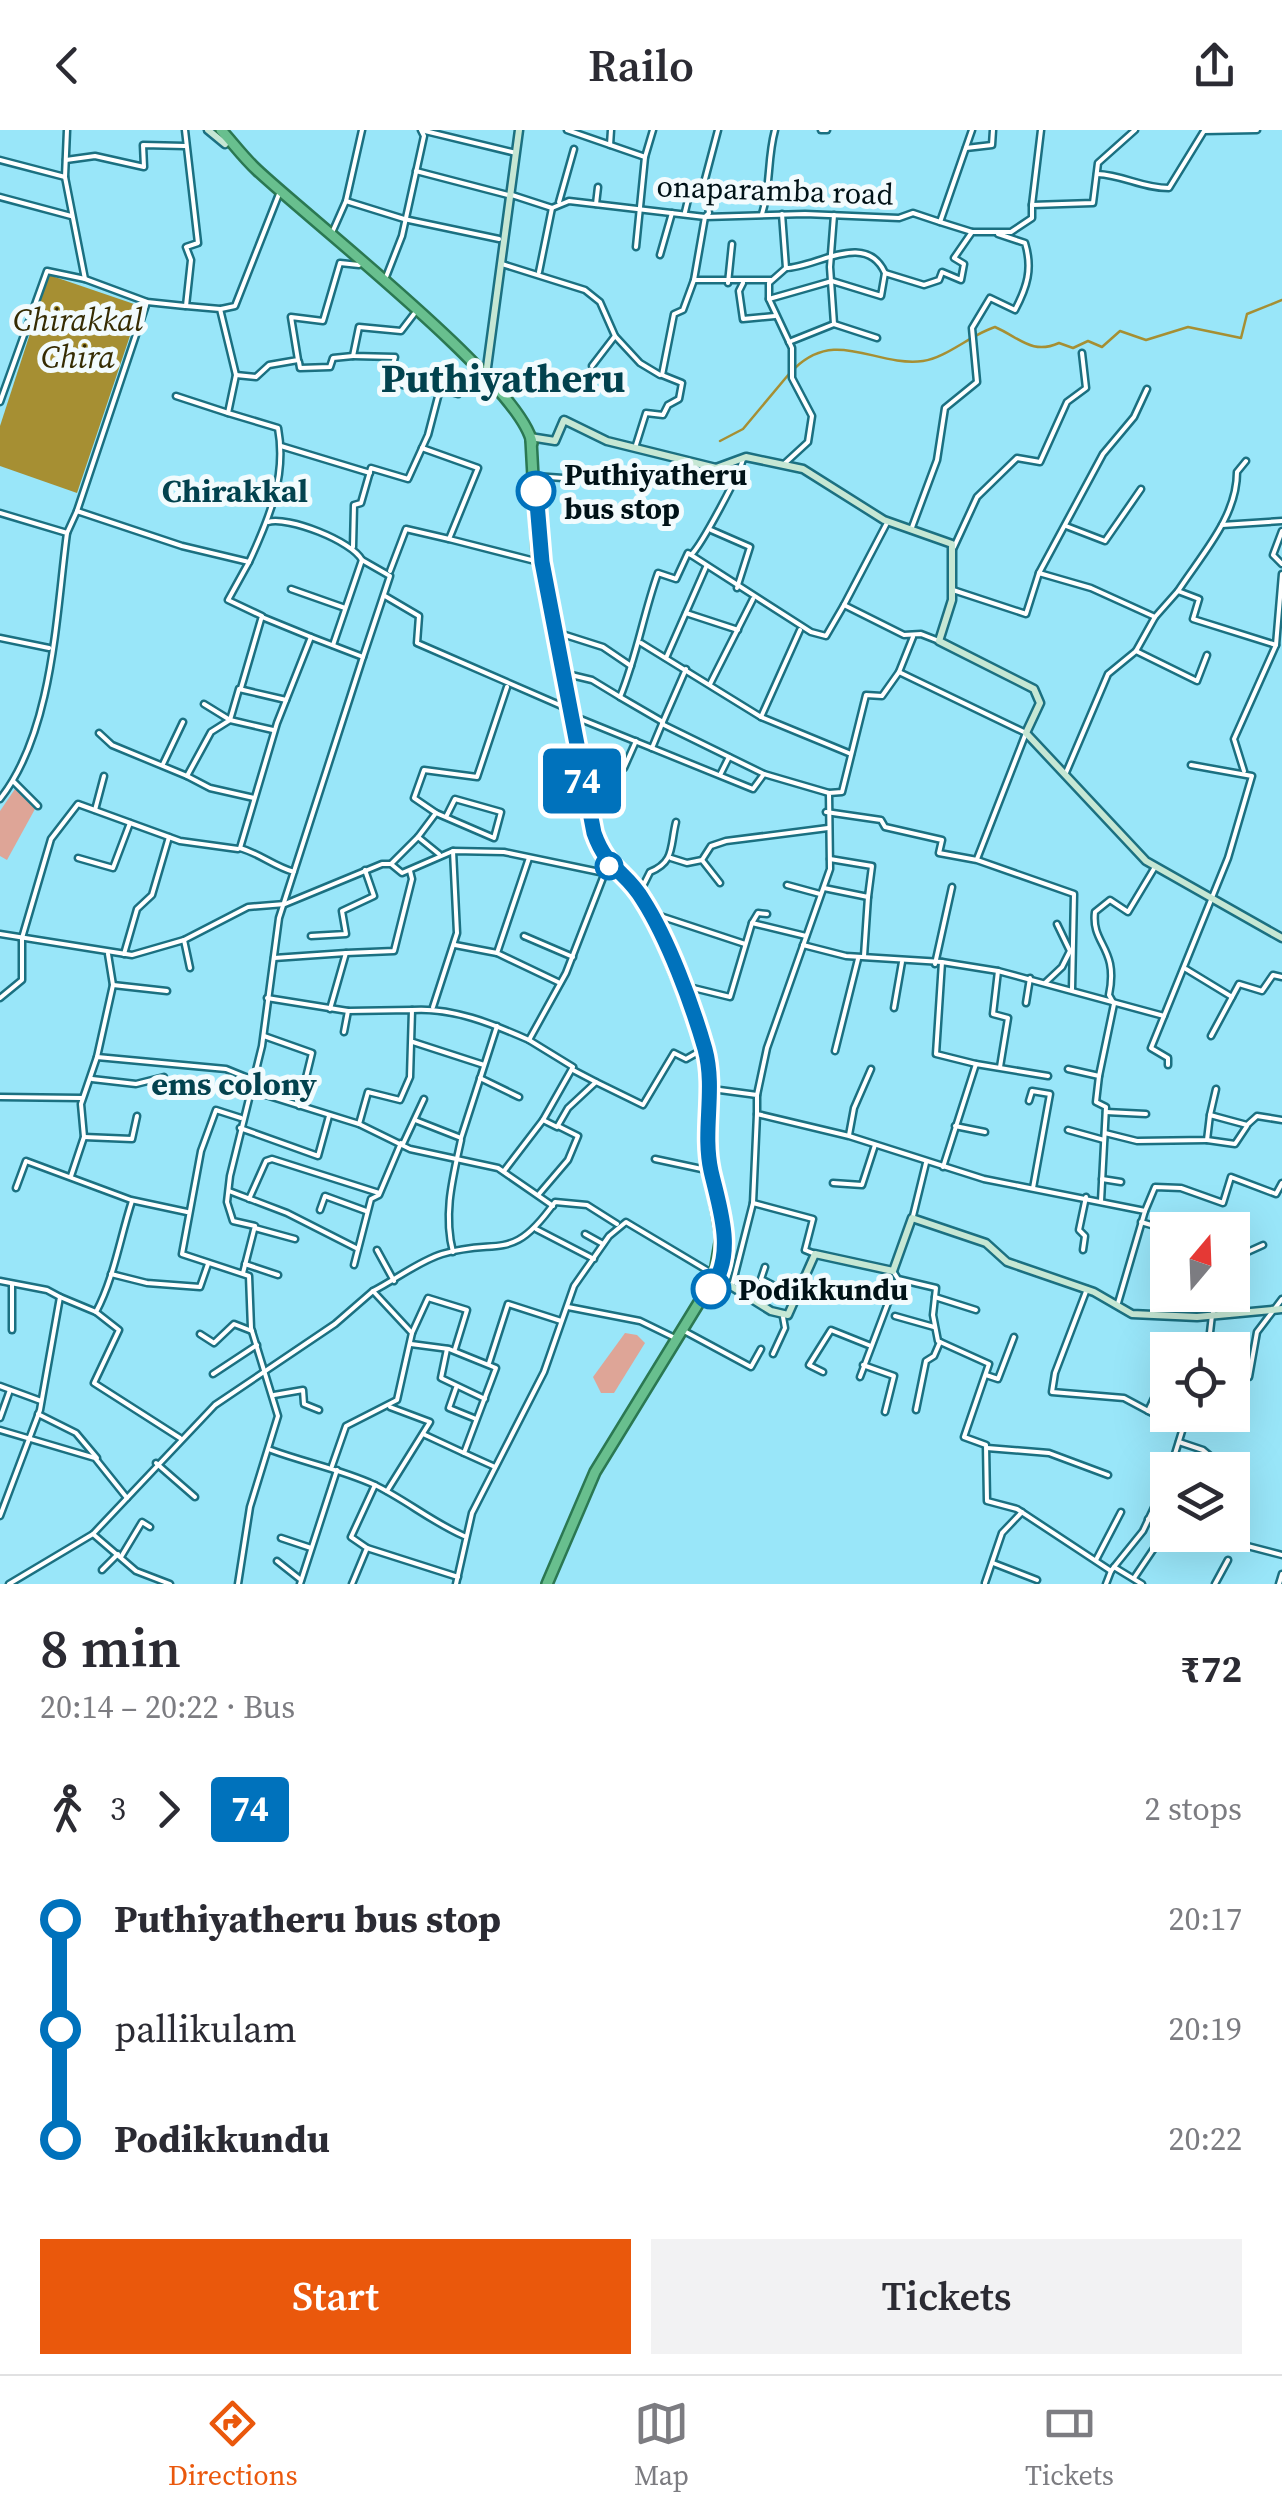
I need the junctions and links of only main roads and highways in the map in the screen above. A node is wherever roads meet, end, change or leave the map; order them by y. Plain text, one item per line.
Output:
1 (208, 130) edge
2 (221, 130) edge
3 (518, 130) edge
4 (230, 145) junction
5 (280, 192) junction
6 (361, 264) junction
7 (415, 313) junction
8 (476, 370) junction
9 (486, 376) junction
10 (530, 436) junction
11 (541, 562) junction
12 (1282, 938) edge
13 (717, 1277) junction
14 (1280, 1308) edge
15 (549, 1584) edge

1 - 4 main road
2 - 4 highway
3 - 9 main road
4 - 5 highway
5 - 6 highway
5 - 6 highway
6 - 7 highway
6 - 7 highway
7 - 8 highway
8 - 9 highway
8 - 10 highway
9 - 10 highway
10 - 11 highway
10 - 11 highway
10 - 12 main road
11 - 13 highway
13 - 14 main road
13 - 15 highway

